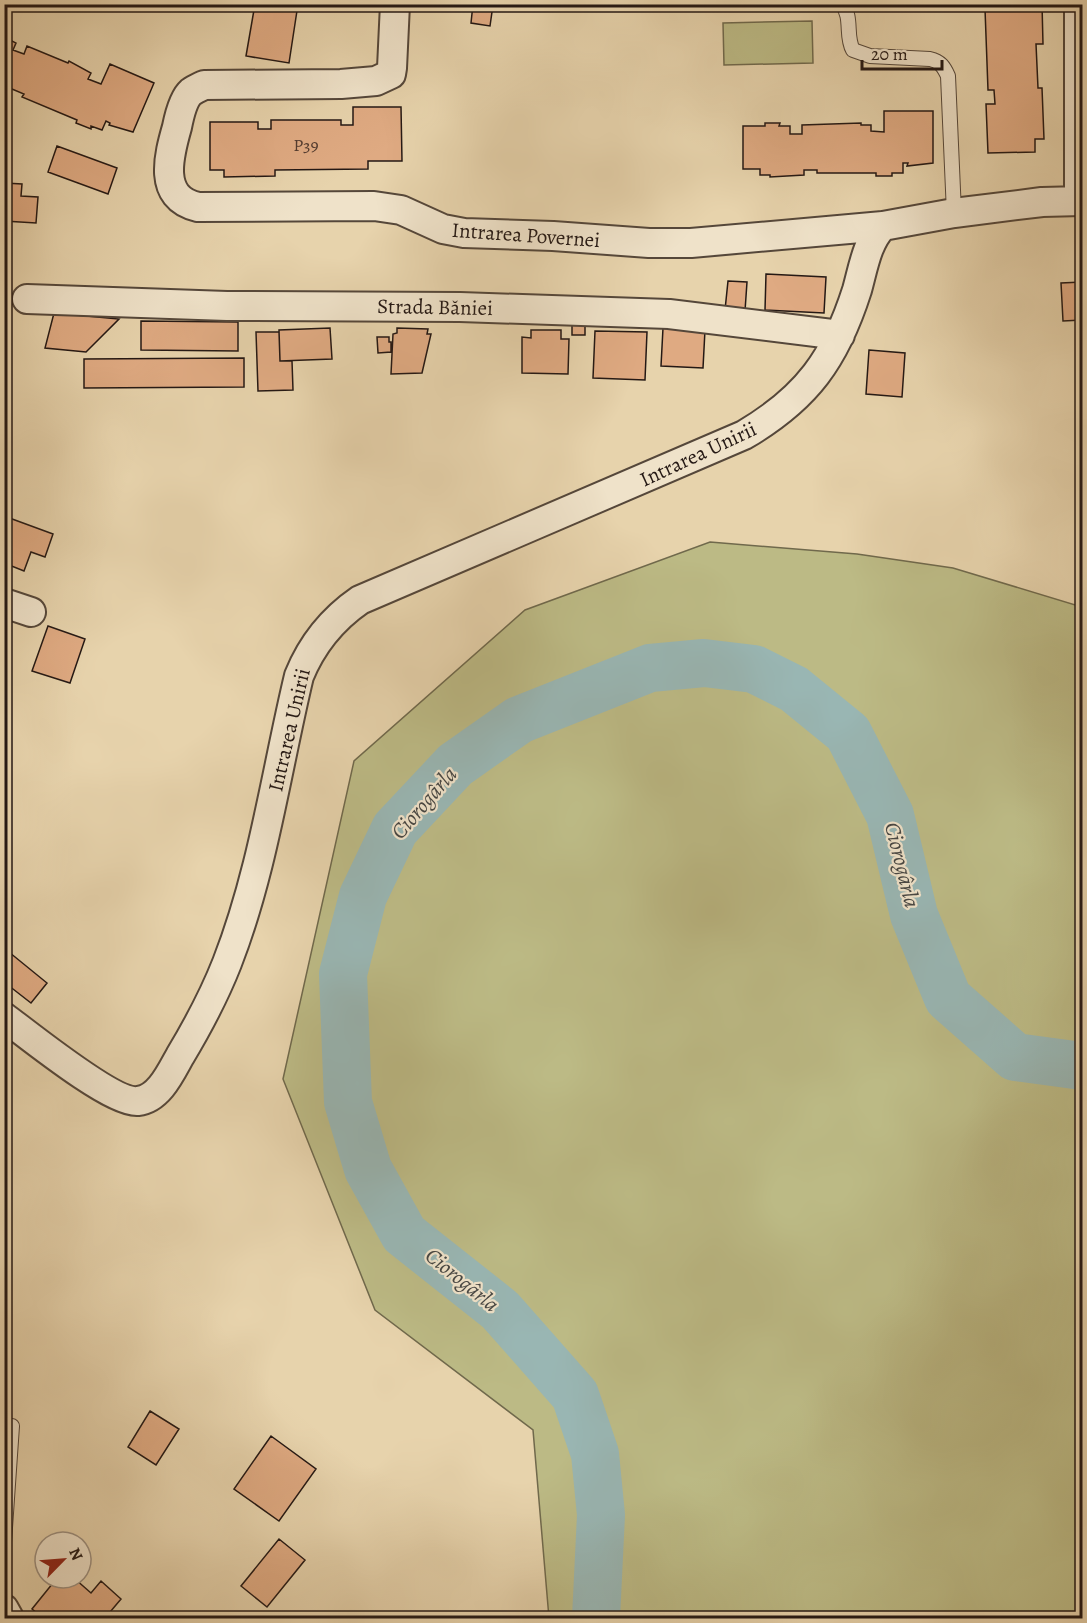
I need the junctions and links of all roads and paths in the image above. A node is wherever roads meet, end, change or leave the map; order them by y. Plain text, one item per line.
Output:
1 (395, 4) edge
2 (638, 4) edge
3 (652, 4) edge
4 (842, 4) edge
5 (1079, 4) edge
6 (1081, 200) edge
7 (954, 213) junction
8 (883, 226) junction
9 (27, 299) dead end
10 (840, 335) junction
11 (4, 1017) edge
12 (12, 1426) dead end
13 (4, 1542) edge
14 (4, 1610) edge
15 (9, 1618) edge

1 - 8 street, Intrarea Povernei
2 - 3 lane
4 - 7 lane
5 - 6 street
6 - 7 street, Intrarea Povernei
7 - 8 street, Intrarea Povernei
8 - 10 street, Intrarea Unirii
9 - 10 street, Strada Băniei
10 - 11 street, Intrarea Unirii
12 - 13 lane
14 - 15 street

